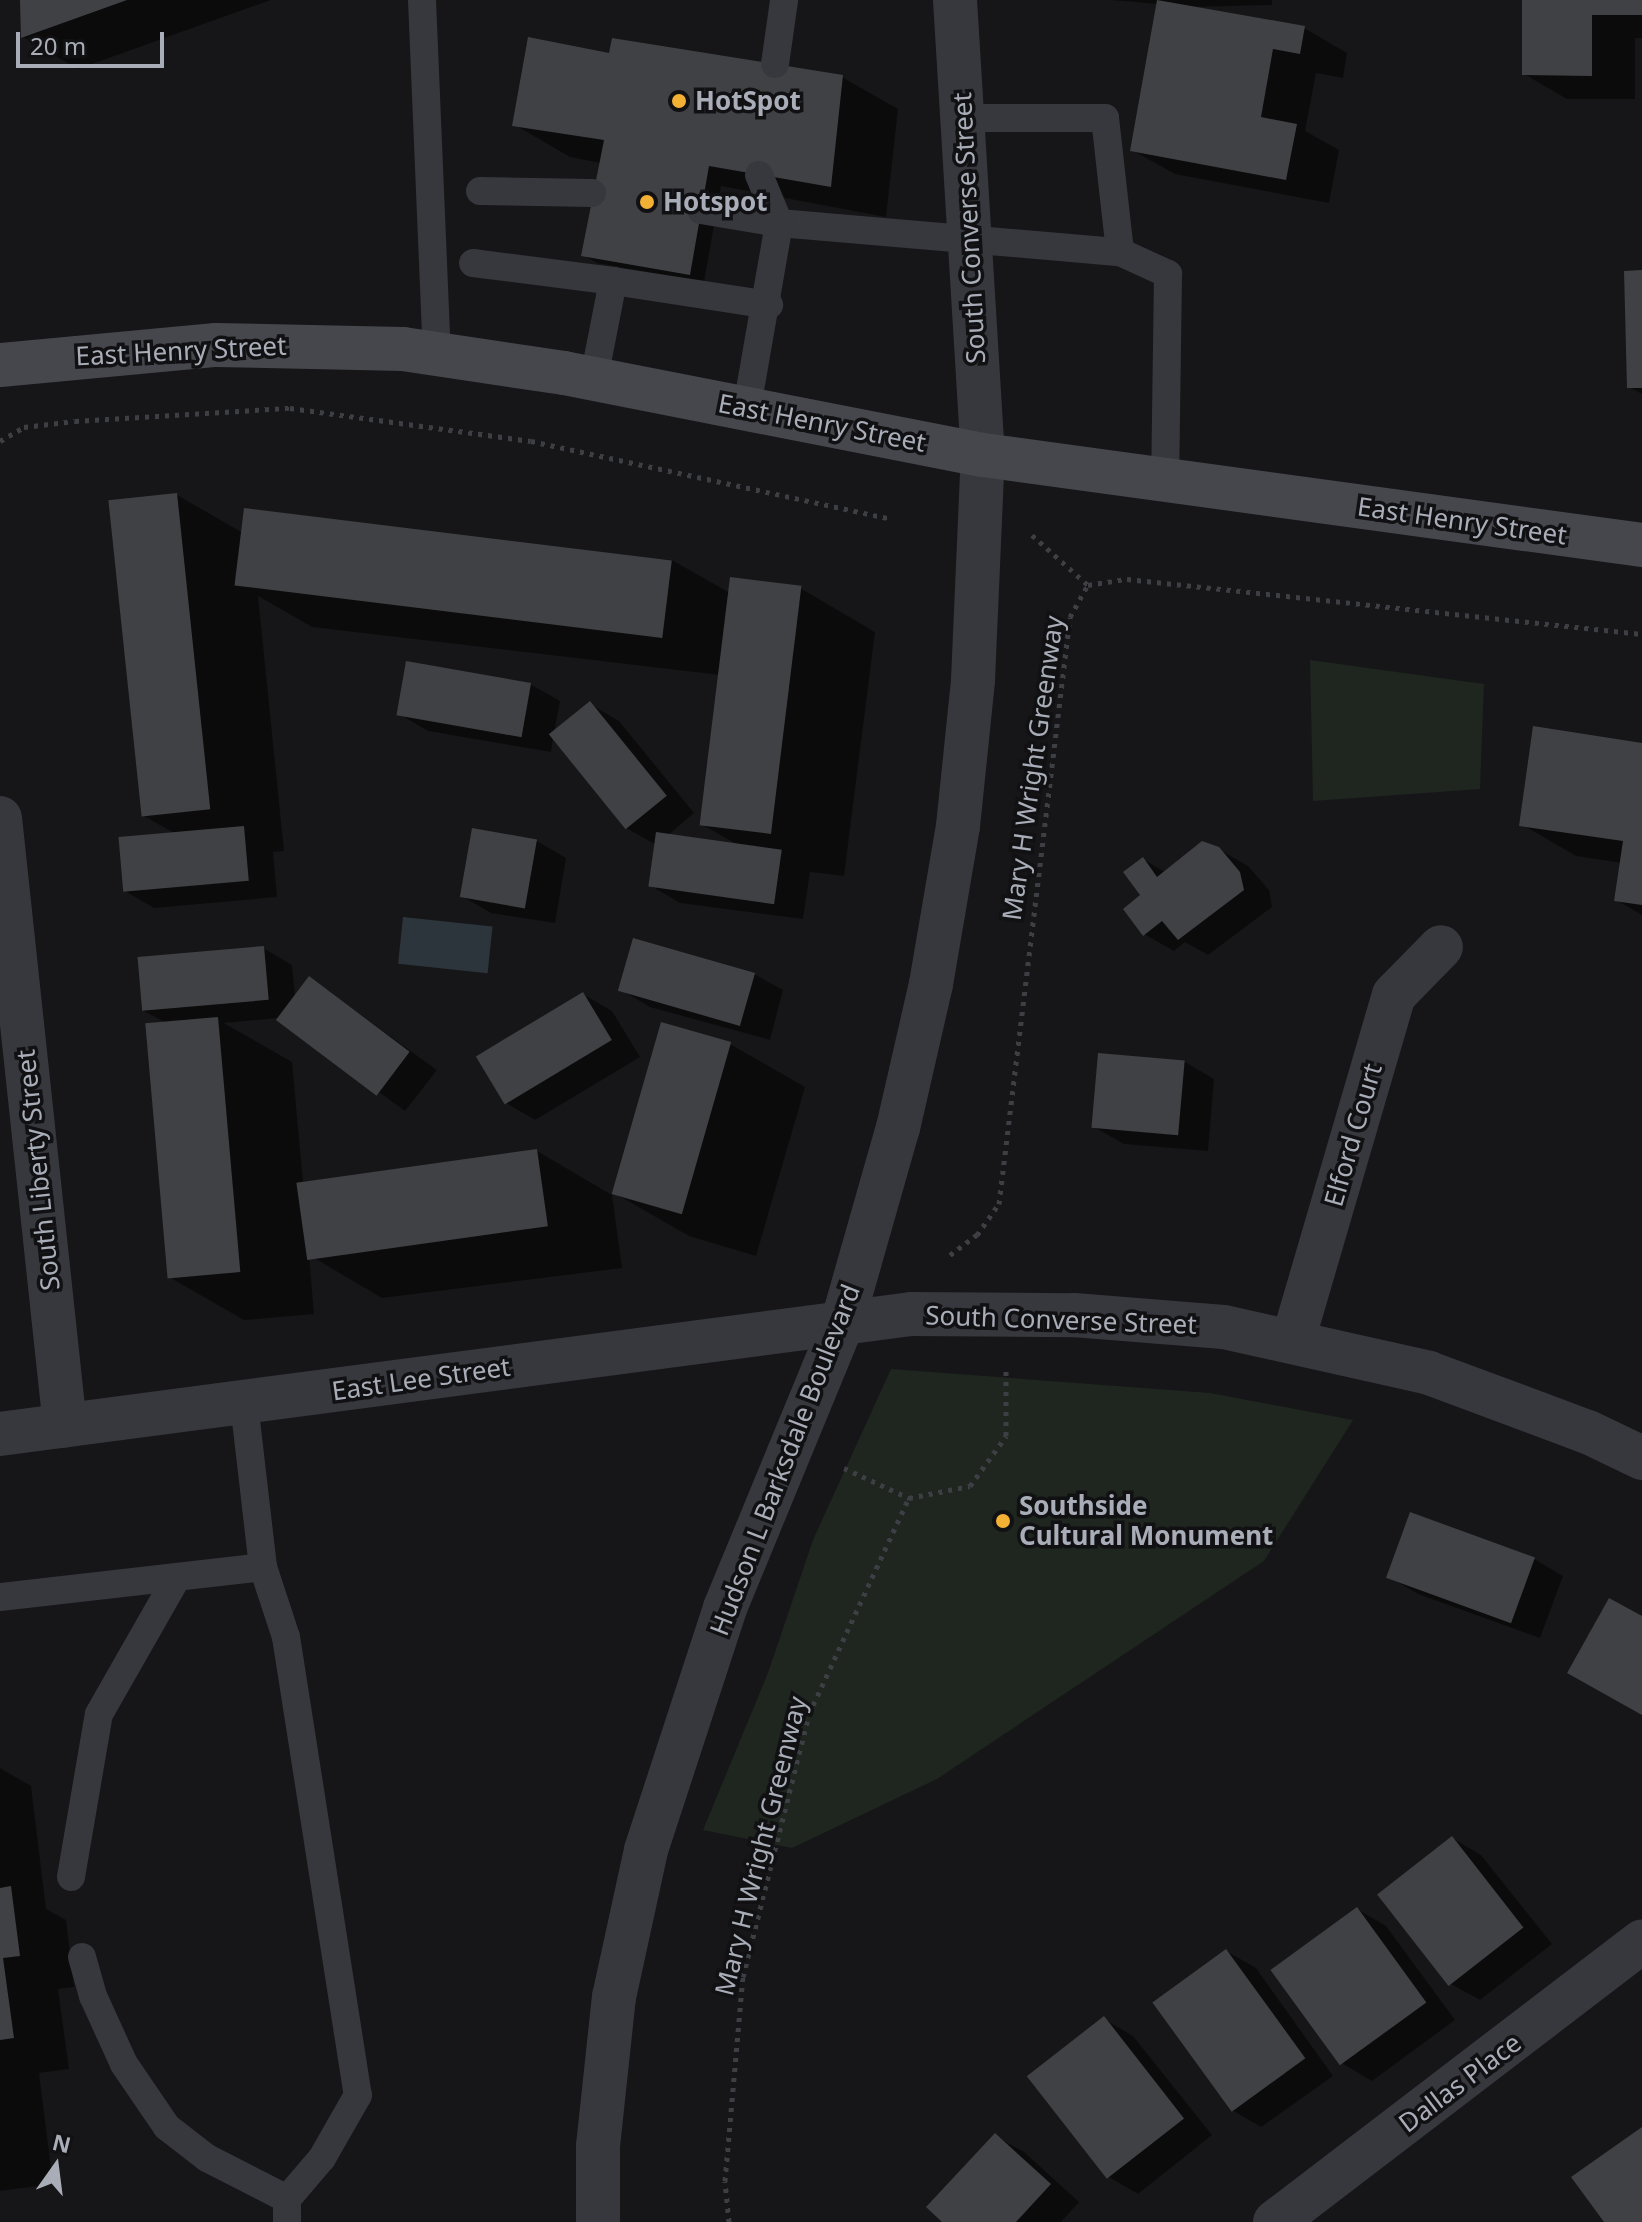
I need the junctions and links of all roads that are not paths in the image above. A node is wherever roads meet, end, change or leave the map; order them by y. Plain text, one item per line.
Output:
1 (422, 0) edge
2 (955, 0) edge
3 (784, 1) edge
4 (775, 64) dead end
5 (962, 118) junction
6 (759, 175) dead end
7 (480, 191) dead end
8 (592, 193) dead end
9 (701, 210) dead end
10 (779, 223) junction
11 (970, 240) junction
12 (1120, 252) junction
13 (473, 263) dead end
14 (613, 281) junction
15 (769, 305) junction
16 (437, 355) junction
17 (0, 365) edge
18 (594, 378) junction
19 (747, 407) junction
20 (983, 455) junction
21 (1165, 481) junction
22 (1642, 545) edge
23 (0, 818) edge
24 (1441, 947) dead end
25 (842, 1324) junction
26 (1293, 1340) junction
27 (244, 1403) junction
28 (65, 1426) junction
29 (0, 1434) edge
30 (1642, 1458) edge
31 (263, 1567) junction
32 (177, 1577) junction
33 (0, 1597) edge
34 (71, 1877) dead end
35 (1642, 1941) edge
36 (82, 1957) dead end
37 (287, 2211) edge
38 (598, 2222) edge
39 (1275, 2222) edge

1 - 16 lane
2 - 5 street, South Converse Street
3 - 4 lane
5 - 11 street, South Converse Street
5 - 12 lane
6 - 10 lane
7 - 8 lane
9 - 10 lane
10 - 11 lane
10 - 15 lane
11 - 12 lane
11 - 20 street, South Converse Street
12 - 21 lane
13 - 14 lane
14 - 15 lane
14 - 18 lane
15 - 19 lane
16 - 17 main road, East Henry Street
16 - 18 main road, East Henry Street
18 - 19 main road, East Henry Street
19 - 20 main road, East Henry Street
20 - 21 main road, East Henry Street
20 - 25 street, Hudson L Barksdale Boulevard
21 - 22 main road, East Henry Street
23 - 28 street, South Liberty Street
24 - 26 street, Elford Court
25 - 26 street, South Converse Street
25 - 27 street, East Lee Street
25 - 38 street, Hudson L Barksdale Boulevard
26 - 30 street, South Converse Street
27 - 28 street, East Lee Street
27 - 31 lane
28 - 29 street, East Lee Street
31 - 32 lane
31 - 37 lane
32 - 33 lane
32 - 34 lane
35 - 39 street, Dallas Place
36 - 37 lane

